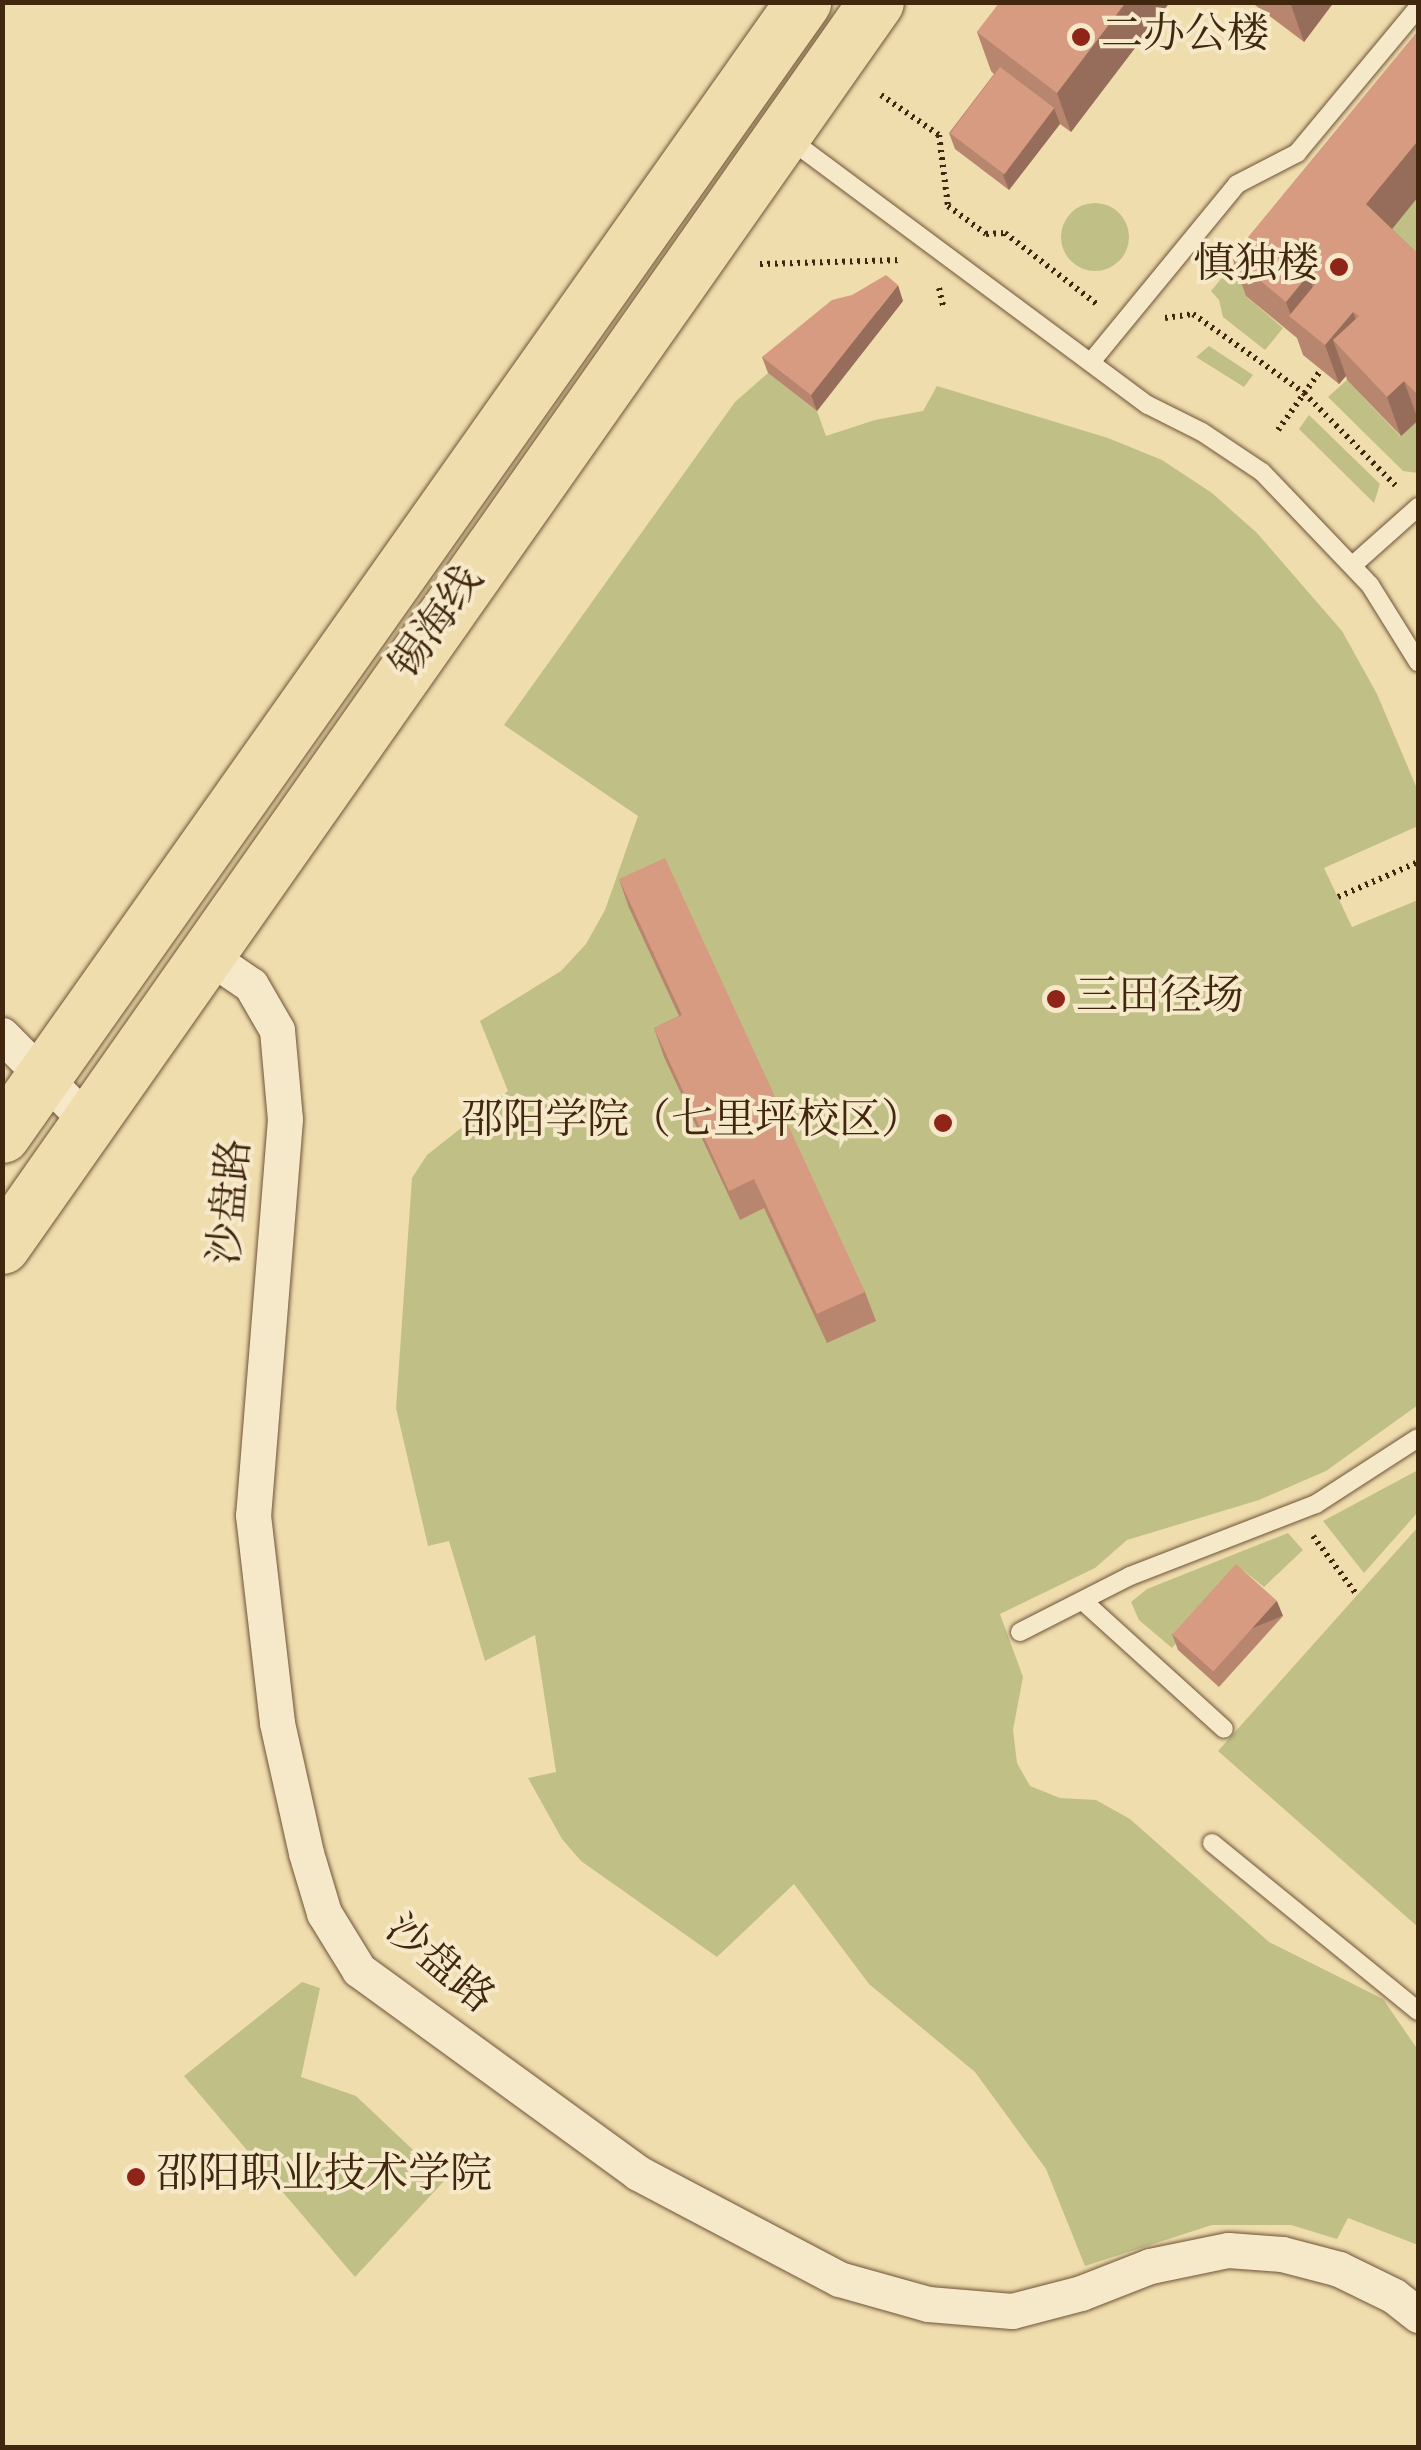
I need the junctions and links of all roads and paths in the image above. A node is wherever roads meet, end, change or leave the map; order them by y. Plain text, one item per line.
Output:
1 (803, 2) edge
2 (876, 2) edge
3 (1418, 8) edge
4 (881, 94) dead end
5 (734, 99) junction
6 (783, 135) junction
7 (760, 264) dead end
8 (913, 266) dead end
9 (930, 278) dead end
10 (943, 306) dead end
11 (1192, 314) dead end
12 (1122, 324) junction
13 (1090, 362) junction
14 (1321, 370) edge
15 (1304, 393) junction
16 (1278, 430) dead end
17 (1390, 477) dead end
18 (1418, 507) edge
19 (1353, 566) junction
20 (1418, 662) edge
21 (1418, 862) edge
22 (1338, 898) dead end
23 (206, 955) junction
24 (2, 1035) edge
25 (44, 1077) junction
26 (88, 1123) junction
27 (2, 1135) edge
28 (2, 1246) edge
29 (1418, 1438) edge
30 (1319, 1544) dead end
31 (1357, 1595) dead end
32 (1082, 1601) junction
33 (1020, 1632) dead end
34 (1224, 1729) dead end
35 (1212, 1843) dead end
36 (1418, 2011) edge
37 (1418, 2314) edge

1 - 5 highway, 锡海线
2 - 6 highway, 锡海线
3 - 12 lane
4 - 12 path
5 - 6 highway
5 - 25 highway, 锡海线
6 - 13 lane
6 - 23 highway, 锡海线
7 - 8 path
9 - 10 path
11 - 15 path
12 - 13 lane
13 - 19 lane
14 - 15 path
15 - 16 path
15 - 17 path
18 - 19 lane
19 - 20 lane
21 - 22 path
23 - 26 highway, 锡海线
23 - 37 street, 沙盘路
24 - 25 street
25 - 26 street
25 - 27 highway, 锡海线
26 - 28 highway, 锡海线
29 - 32 lane
30 - 31 path
32 - 33 lane
32 - 34 lane
35 - 36 lane

